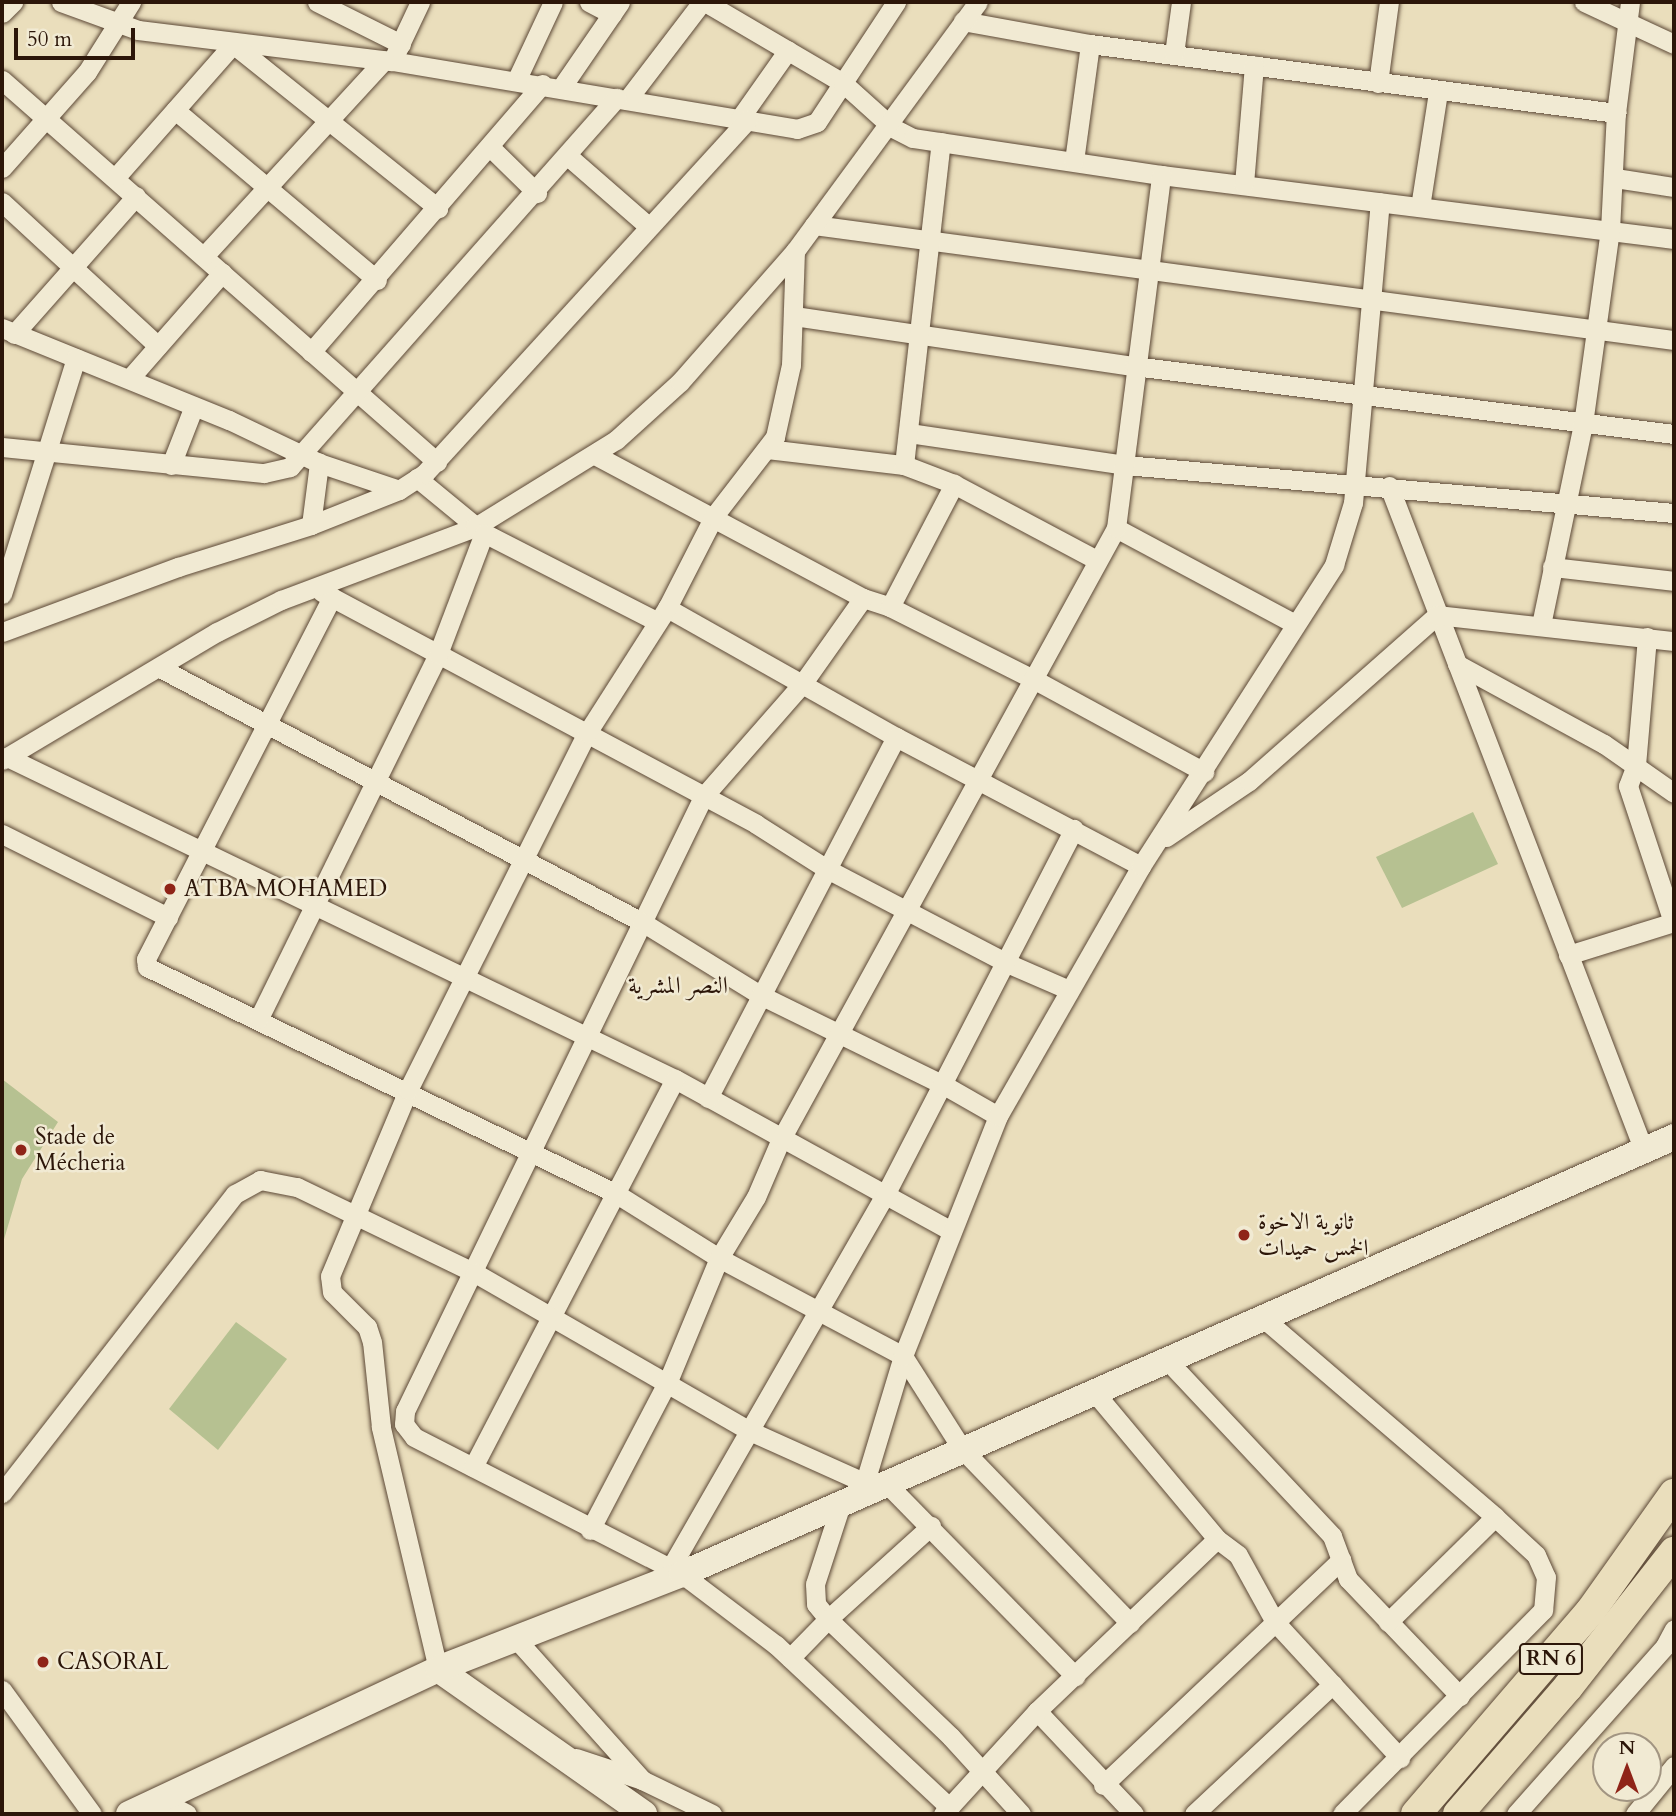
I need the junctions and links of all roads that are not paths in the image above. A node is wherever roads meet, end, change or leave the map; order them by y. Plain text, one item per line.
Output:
1 (13, 2) edge
2 (61, 2) edge
3 (131, 2) edge
4 (317, 2) edge
5 (420, 2) edge
6 (553, 2) edge
7 (589, 2) edge
8 (703, 2) edge
9 (895, 2) edge
10 (978, 2) edge
11 (1181, 2) edge
12 (1390, 2) edge
13 (1584, 2) edge
14 (616, 8) edge
15 (1628, 11) edge
16 (2, 13) edge
17 (963, 21) junction
18 (120, 24) junction
19 (233, 44) junction
20 (1090, 44) junction
21 (1674, 44) edge
22 (788, 50) junction
23 (1174, 54) junction
24 (392, 55) junction
25 (1254, 65) junction
26 (2, 79) edge
27 (516, 81) junction
28 (843, 83) junction
29 (1377, 83) junction
30 (551, 86) junction
31 (1438, 92) junction
32 (622, 99) junction
33 (175, 110) junction
34 (1616, 113) junction
35 (45, 117) junction
36 (744, 118) junction
37 (330, 120) junction
38 (887, 122) junction
39 (941, 142) junction
40 (490, 146) junction
41 (569, 158) junction
42 (1074, 161) junction
43 (2, 168) edge
44 (1161, 175) junction
45 (115, 178) junction
46 (1615, 178) junction
47 (1244, 184) junction
48 (268, 186) junction
49 (1674, 187) edge
50 (537, 193) junction
51 (136, 196) junction
52 (2, 202) edge
53 (1380, 202) junction
54 (1420, 207) junction
55 (438, 208) junction
56 (814, 225) junction
57 (648, 226) junction
58 (1610, 230) junction
59 (1674, 239) edge
60 (929, 240) junction
61 (795, 251) junction
62 (204, 256) junction
63 (71, 265) junction
64 (1146, 272) junction
65 (222, 273) junction
66 (377, 280) junction
67 (1374, 302) junction
68 (794, 316) junction
69 (1596, 330) junction
70 (8, 331) edge
71 (917, 332) junction
72 (1674, 340) edge
73 (158, 346) junction
74 (311, 352) junction
75 (76, 358) junction
76 (1134, 366) junction
77 (131, 378) junction
78 (357, 392) junction
79 (1363, 397) junction
80 (194, 406) junction
81 (1584, 424) junction
82 (909, 433) junction
83 (1674, 434) edge
84 (2, 447) edge
85 (767, 449) junction
86 (43, 452) junction
87 (300, 455) junction
88 (595, 455) junction
89 (437, 462) junction
90 (319, 463) junction
91 (171, 465) junction
92 (904, 465) junction
93 (1125, 465) junction
94 (417, 478) junction
95 (954, 484) junction
96 (1355, 485) junction
97 (1389, 486) junction
98 (399, 489) junction
99 (1567, 502) junction
100 (1674, 513) edge
101 (714, 516) junction
102 (311, 525) junction
103 (1116, 528) junction
104 (479, 530) junction
105 (1097, 560) junction
106 (1552, 567) junction
107 (1674, 581) edge
108 (314, 588) junction
109 (2, 594) edge
110 (332, 597) junction
111 (863, 598) junction
112 (890, 607) junction
113 (663, 615) junction
114 (1437, 615) junction
115 (1295, 624) junction
116 (1541, 625) junction
117 (2, 632) edge
118 (1647, 637) junction
119 (1674, 641) edge
120 (438, 654) junction
121 (1457, 664) junction
122 (160, 668) junction
123 (1033, 678) junction
124 (802, 684) junction
125 (267, 724) junction
126 (587, 733) junction
127 (896, 737) junction
128 (5, 758) edge
129 (1636, 765) junction
130 (1204, 772) junction
131 (979, 777) junction
132 (375, 781) junction
133 (1674, 793) edge
134 (703, 797) junction
135 (1074, 829) junction
136 (2, 834) edge
137 (1160, 841) junction
138 (201, 852) junction
139 (522, 859) junction
140 (1141, 866) junction
141 (827, 869) junction
142 (312, 906) junction
143 (906, 907) junction
144 (167, 917) junction
145 (642, 922) junction
146 (1674, 922) edge
147 (1568, 955) junction
148 (1007, 963) junction
149 (465, 975) junction
150 (1069, 990) junction
151 (760, 995) junction
152 (260, 1017) junction
153 (839, 1033) junction
154 (589, 1039) junction
155 (675, 1079) junction
156 (942, 1084) junction
157 (408, 1090) junction
158 (708, 1098) junction
159 (998, 1116) junction
160 (1674, 1137) edge
161 (780, 1141) junction
162 (531, 1151) junction
163 (1644, 1151) junction
164 (615, 1193) junction
165 (885, 1195) junction
166 (353, 1213) junction
167 (951, 1231) junction
168 (719, 1258) junction
169 (475, 1273) junction
170 (818, 1312) junction
171 (551, 1315) junction
172 (1262, 1317) junction
173 (903, 1356) junction
174 (1167, 1360) junction
175 (668, 1381) junction
176 (1095, 1393) junction
177 (752, 1432) junction
178 (962, 1449) junction
179 (473, 1467) junction
180 (862, 1491) junction
181 (2, 1493) edge
182 (1674, 1494) edge
183 (1495, 1517) junction
184 (930, 1525) junction
185 (590, 1530) junction
186 (1217, 1539) junction
187 (1674, 1552) edge
188 (1341, 1560) junction
189 (677, 1571) junction
190 (828, 1619) junction
191 (1275, 1622) junction
192 (1388, 1622) junction
193 (1130, 1623) junction
194 (1674, 1629) edge
195 (517, 1640) junction
196 (790, 1658) junction
197 (438, 1670) junction
198 (1075, 1676) junction
199 (1333, 1684) junction
200 (2, 1690) edge
201 (1460, 1696) junction
202 (1037, 1711) junction
203 (555, 1752) junction
204 (1400, 1758) junction
205 (1674, 1766) edge
206 (981, 1773) junction
207 (642, 1780) junction
208 (1104, 1785) junction
209 (1666, 1788) edge
210 (160, 1800) junction
211 (947, 1811) edge
212 (92, 1814) edge
213 (129, 1814) edge
214 (187, 1814) edge
215 (644, 1814) edge
216 (712, 1814) edge
217 (1021, 1814) edge
218 (1134, 1814) edge
219 (1194, 1814) edge
220 (1342, 1814) edge
221 (1416, 1814) edge
222 (1458, 1814) edge
223 (1516, 1814) edge
224 (1635, 1814) edge

1 - 16 street
2 - 18 street
3 - 18 street
4 - 24 street
5 - 24 street
6 - 27 street
7 - 14 street
8 - 22 street
8 - 32 street
9 - 28 street
10 - 17 street
11 - 23 street
12 - 29 street
13 - 15 street
14 - 30 street
15 - 21 street
15 - 34 street
17 - 20 street
17 - 38 street
18 - 19 street
18 - 35 street
19 - 24 street
19 - 33 street
19 - 37 street
20 - 23 street
20 - 42 street
22 - 28 street
22 - 36 street
23 - 25 street
24 - 27 street
24 - 37 street
25 - 29 street
25 - 47 street
26 - 35 street
27 - 30 street
28 - 36 street
28 - 38 street
29 - 31 street
30 - 32 street
30 - 40 street
31 - 34 street
31 - 54 street
32 - 36 street
32 - 41 street
33 - 45 street
33 - 48 street
34 - 46 street
35 - 43 street
35 - 45 street
36 - 57 street
37 - 48 street
37 - 55 street
38 - 39 street
38 - 56 street
39 - 42 street
39 - 60 street
40 - 50 street
40 - 55 street
41 - 50 street
41 - 57 street
42 - 44 street
44 - 47 street
44 - 64 street
45 - 51 street
46 - 49 street
46 - 58 street
47 - 53 street
48 - 62 street
48 - 66 street
50 - 78 street
51 - 62 street
51 - 63 street
52 - 63 street
53 - 54 street
53 - 67 street
54 - 58 street
55 - 66 street
56 - 60 street
56 - 61 street
57 - 89 street
58 - 59 street
58 - 69 street
60 - 64 street
60 - 71 street
61 - 68 street
61 - 88 street
62 - 65 street
63 - 70 street
63 - 73 street
64 - 67 street
64 - 76 street
65 - 73 street
65 - 74 street
66 - 74 street
67 - 69 street
67 - 79 street
68 - 71 street
68 - 85 street
69 - 72 street
69 - 81 street
70 - 75 street
71 - 76 street
71 - 82 street
73 - 77 street
74 - 78 street
75 - 77 street
75 - 86 street
76 - 79 street
76 - 93 street
77 - 80 street
78 - 87 street
78 - 89 street
79 - 81 street
79 - 96 street
80 - 87 street
80 - 91 street
81 - 83 street
81 - 99 street
82 - 92 street
82 - 93 street
84 - 86 street
85 - 92 street
85 - 101 street
86 - 91 street
86 - 109 street
87 - 90 street
87 - 91 street
88 - 101 street
88 - 104 street
89 - 94 street
90 - 98 street
90 - 102 street
92 - 95 street
93 - 96 street
93 - 103 street
94 - 98 street
94 - 104 street
95 - 105 street
95 - 112 street
96 - 97 street
96 - 115 street
97 - 99 street
97 - 114 street
98 - 102 street
99 - 100 street
99 - 106 street
101 - 111 street
101 - 113 street
102 - 117 street
103 - 105 street
103 - 115 street
104 - 108 street
104 - 113 street
104 - 120 street
105 - 123 street
106 - 107 street
106 - 116 street
108 - 110 street
108 - 122 street
110 - 120 street
110 - 125 street
111 - 112 street
111 - 124 street
112 - 123 street
113 - 124 street
113 - 126 street
114 - 116 street
114 - 121 street
114 - 137 street
115 - 130 street
116 - 118 street
118 - 119 street
118 - 129 street
120 - 126 street
120 - 132 street
121 - 129 street
121 - 147 street
122 - 125 street
122 - 128 street
123 - 130 street
123 - 131 street
124 - 127 street
124 - 134 street
125 - 132 street
125 - 138 street
126 - 134 street
126 - 139 street
127 - 131 street
127 - 141 street
128 - 138 street
129 - 133 street
129 - 146 street
130 - 137 street
131 - 135 street
131 - 143 street
132 - 139 street
132 - 142 street
134 - 141 street
134 - 145 street
135 - 140 street
135 - 148 street
136 - 144 street
137 - 140 street
138 - 142 street
138 - 144 street
139 - 145 street
139 - 149 street
140 - 150 street
141 - 143 street
141 - 151 street
142 - 149 street
142 - 152 street
143 - 148 street
143 - 153 street
144 - 152 street
145 - 151 street
145 - 154 street
146 - 147 street
147 - 163 street
148 - 150 street
148 - 156 street
149 - 154 street
149 - 157 street
150 - 159 street
151 - 153 street
151 - 158 street
152 - 157 street
153 - 156 street
153 - 161 street
154 - 155 street
154 - 162 street
155 - 158 street
155 - 164 street
156 - 159 street
156 - 165 street
157 - 162 street
157 - 166 street
158 - 161 street
159 - 167 street
160 - 163 main road
161 - 165 street
161 - 168 street
162 - 164 street
162 - 169 street
163 - 172 main road
164 - 168 street
164 - 171 street
165 - 167 street
165 - 170 street
166 - 169 street
166 - 181 street
166 - 197 street
167 - 173 street
168 - 170 street
168 - 175 street
169 - 171 street
169 - 179 street
170 - 173 street
170 - 177 street
171 - 175 street
171 - 179 street
172 - 174 main road
172 - 183 street
173 - 178 street
173 - 180 street
174 - 176 main road
174 - 188 street
175 - 177 street
175 - 185 street
176 - 178 main road
176 - 186 street
177 - 180 street
177 - 189 street
178 - 180 main road
178 - 193 street
179 - 185 street
180 - 184 street
180 - 189 main road
180 - 190 street
182 - 221 main road, RN 6
183 - 192 street
183 - 201 street
184 - 190 street
184 - 198 street
185 - 189 street
186 - 191 street
186 - 193 street
187 - 222 main road, RN 6
188 - 191 street
188 - 192 street
189 - 195 main road
189 - 196 street
190 - 196 street
190 - 206 street
191 - 199 street
191 - 208 street
192 - 201 street
193 - 198 street
194 - 223 street
195 - 197 main road
195 - 207 street
196 - 211 street
197 - 203 main road
197 - 210 main road
198 - 202 street
199 - 204 street
199 - 219 street
200 - 212 street
201 - 204 street
202 - 206 street
202 - 208 street
203 - 207 street
203 - 215 main road
204 - 220 street
205 - 209 street
206 - 211 street
206 - 217 street
207 - 216 street
208 - 218 street
209 - 224 street
210 - 213 main road
210 - 214 street

